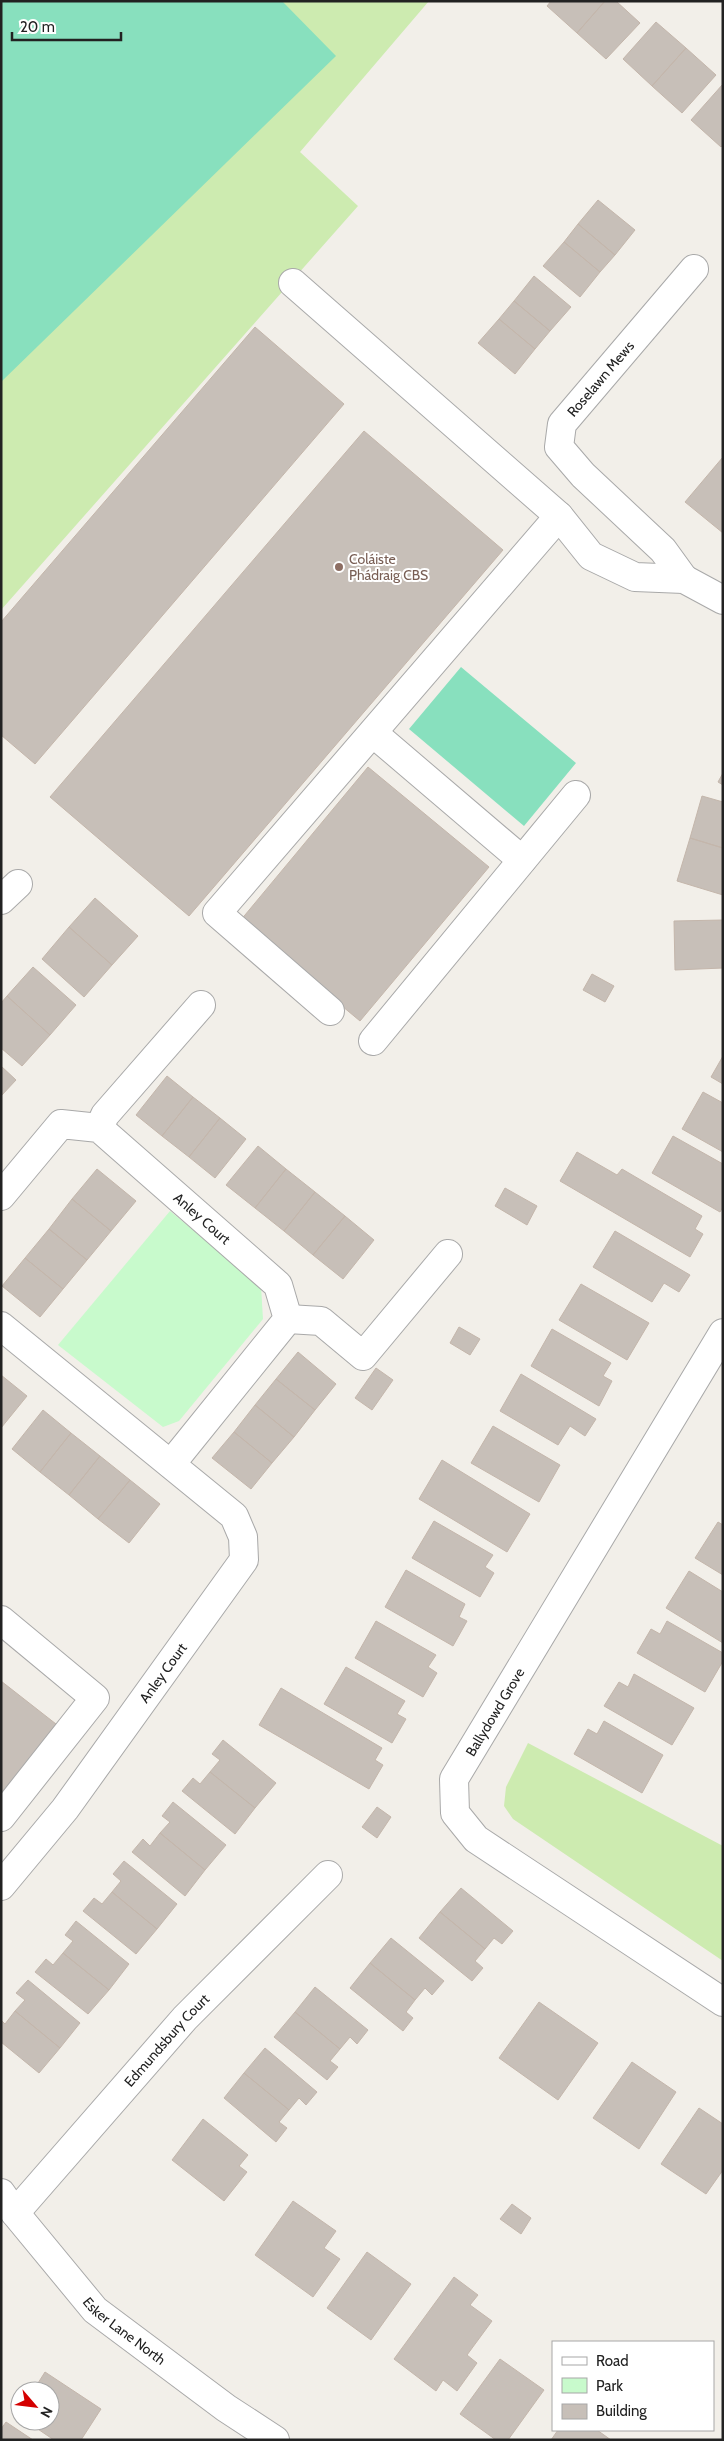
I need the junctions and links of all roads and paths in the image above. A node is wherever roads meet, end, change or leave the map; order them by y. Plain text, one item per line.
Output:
1 (694, 268) dead end
2 (293, 283) dead end
3 (559, 516) junction
4 (684, 579) junction
5 (723, 600) edge
6 (373, 733) junction
7 (576, 795) dead end
8 (522, 860) junction
9 (201, 1005) dead end
10 (330, 1011) dead end
11 (372, 1041) dead end
12 (99, 1128) junction
13 (1, 1196) edge
14 (448, 1254) dead end
15 (288, 1319) junction
16 (1, 1326) edge
17 (723, 1333) edge
18 (171, 1464) junction
19 (1, 1620) edge
20 (1, 1817) edge
21 (328, 1875) dead end
22 (1, 1886) edge
23 (723, 2002) edge
24 (8, 2203) edge
25 (275, 2440) edge

1 - 4 street, Roselawn Mews
2 - 3 street
3 - 4 street
3 - 6 street
4 - 5 street
6 - 8 street
6 - 10 street
7 - 8 street
8 - 11 street
9 - 12 street
12 - 13 street
12 - 15 street, Anley Court
14 - 15 street
15 - 18 street
16 - 18 street, Anley Court
17 - 23 street, Ballydowd Grove
18 - 22 street, Anley Court
19 - 20 street
21 - 24 street, Edmundsbury Court
24 - 25 street, Esker Lane North

